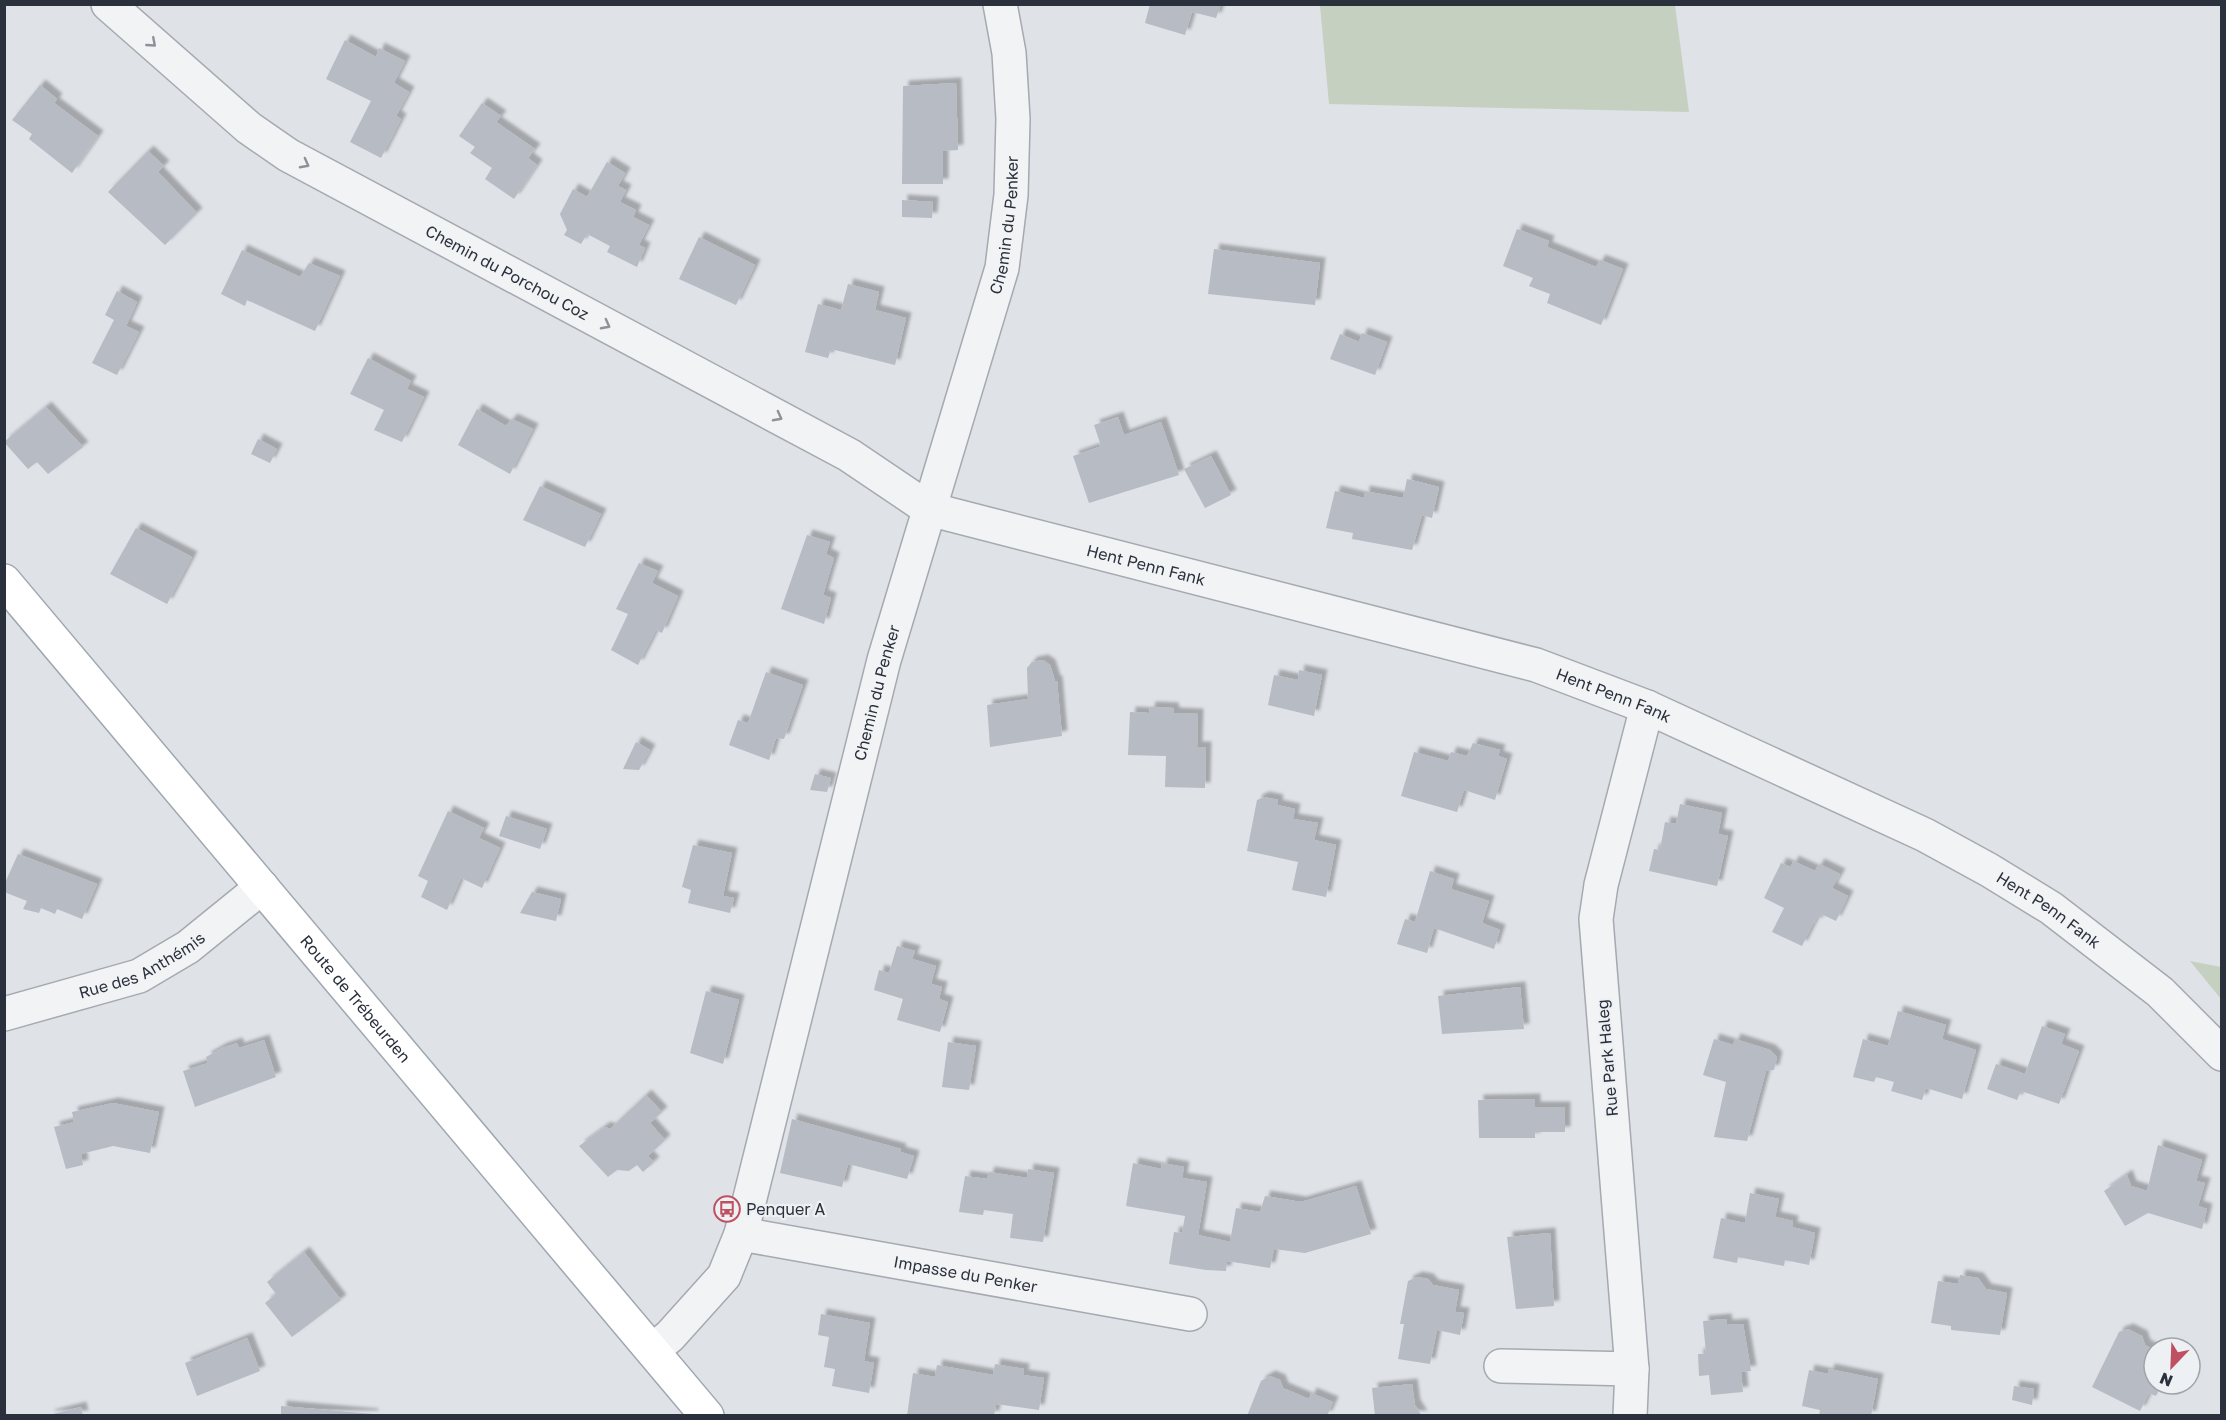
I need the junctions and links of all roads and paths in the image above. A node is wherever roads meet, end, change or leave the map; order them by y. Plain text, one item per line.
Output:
1 (108, 4) edge
2 (1000, 4) edge
3 (929, 509) junction
4 (4, 581) edge
5 (1647, 707) junction
6 (262, 887) junction
7 (4, 1014) edge
8 (2222, 1054) edge
9 (741, 1234) junction
10 (1190, 1314) dead end
11 (653, 1350) junction
12 (1502, 1366) dead end
13 (1632, 1369) junction
14 (707, 1416) edge
15 (1630, 1416) edge

1 -> 3 street, Chemin du Porchou Coz
2 - 3 street, Chemin du Penker
3 - 5 street, Hent Penn Fank
3 - 9 street, Chemin du Penker
4 - 6 main road, Route de Trébeurden
5 - 8 street, Hent Penn Fank
5 - 13 street, Rue Park Haleg
6 - 7 street, Rue des Anthémis
6 - 11 main road, Route de Trébeurden
9 - 10 street, Impasse du Penker
9 - 11 street, Chemin du Penker
11 - 14 main road, Route de Trébeurden
12 - 13 street
13 - 15 street, Rue Park Haleg

